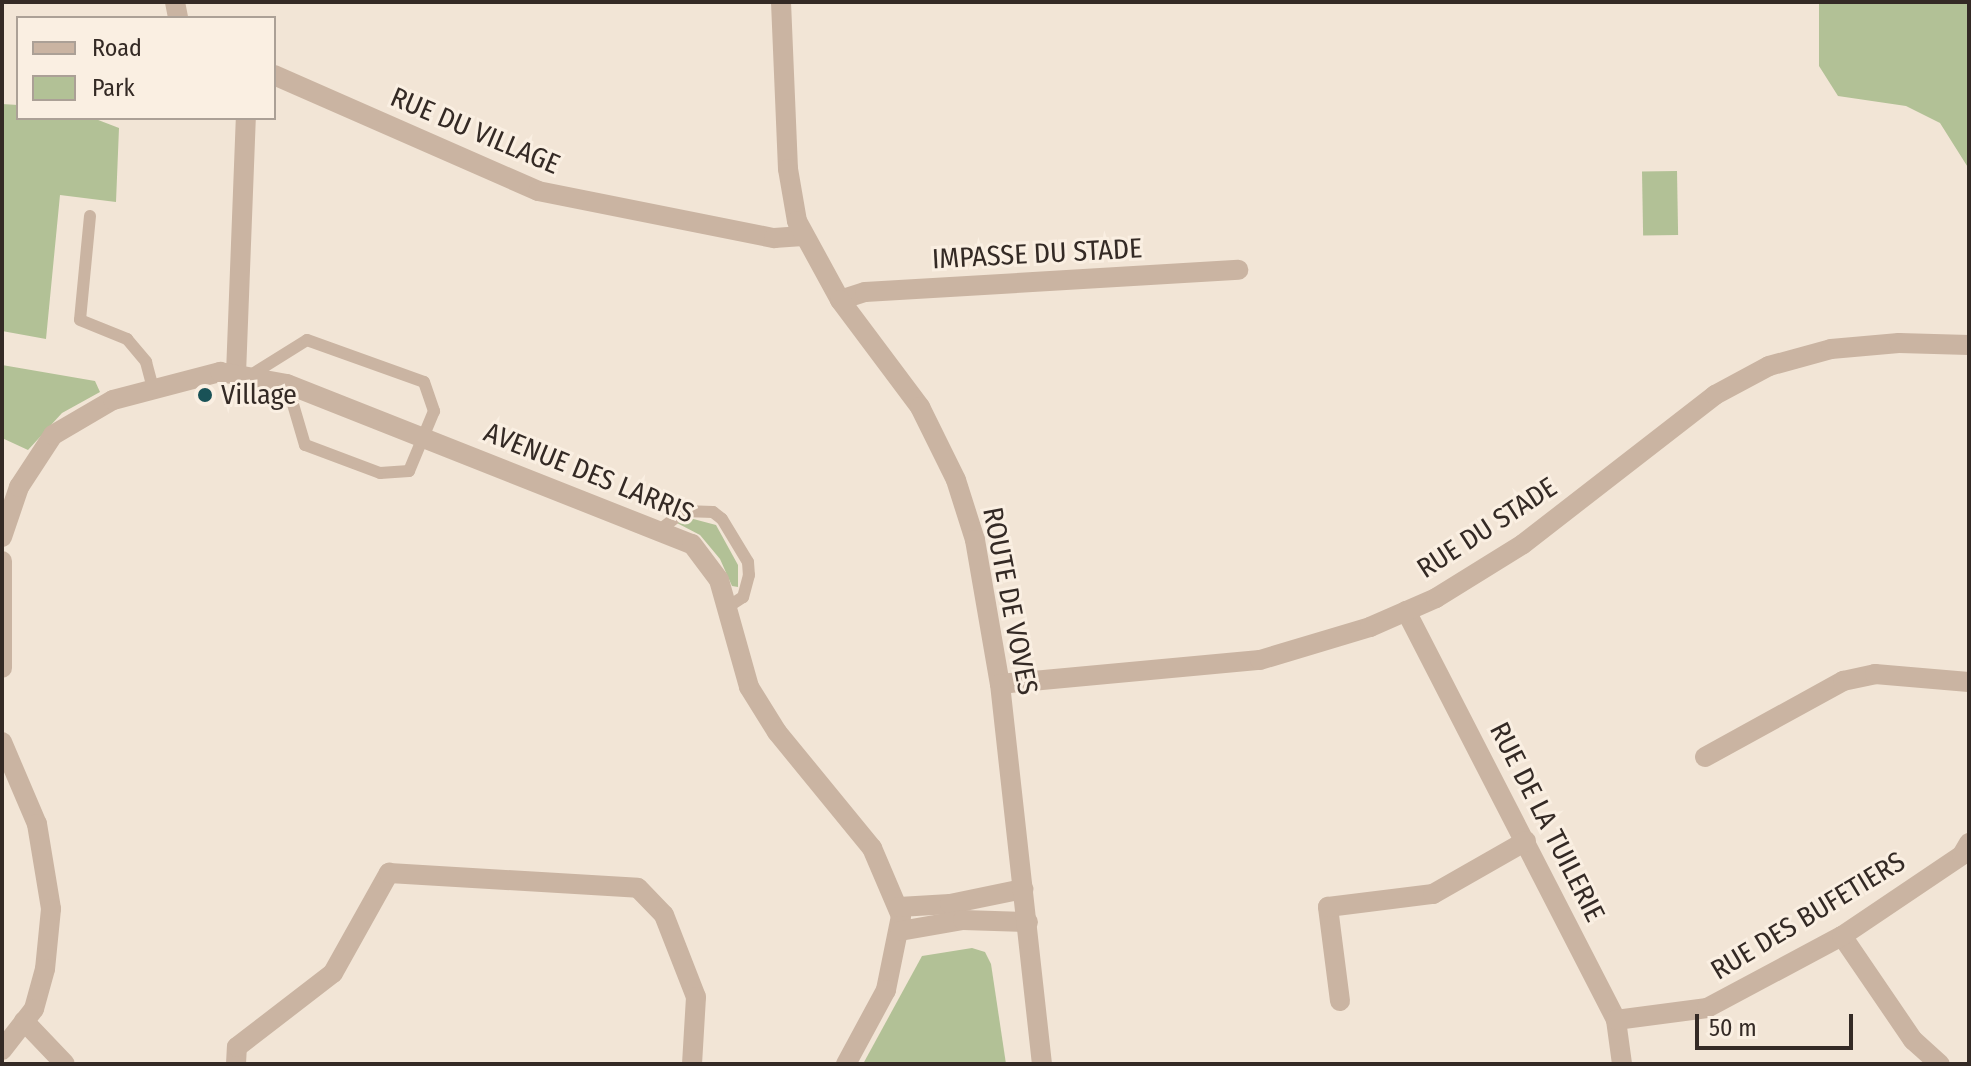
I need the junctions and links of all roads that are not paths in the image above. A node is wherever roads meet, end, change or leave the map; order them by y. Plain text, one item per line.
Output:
1 (781, 2) edge
2 (276, 76) edge
3 (246, 120) edge
4 (90, 216) dead end
5 (803, 236) junction
6 (1238, 270) dead end
7 (840, 300) junction
8 (1969, 345) edge
9 (244, 374) junction
10 (287, 384) junction
11 (153, 388) junction
12 (424, 437) junction
13 (661, 529) junction
14 (2, 535) edge
15 (2, 561) edge
16 (726, 608) junction
17 (1406, 611) junction
18 (2, 668) edge
19 (1969, 682) edge
20 (1000, 684) junction
21 (2, 742) edge
22 (1705, 757) dead end
23 (1526, 841) junction
24 (1969, 843) edge
25 (1023, 889) junction
26 (900, 918) junction
27 (1028, 922) junction
28 (1842, 936) junction
29 (1340, 1001) dead end
30 (1616, 1020) junction
31 (24, 1021) junction
32 (2, 1050) edge
33 (65, 1064) edge
34 (236, 1064) edge
35 (692, 1064) edge
36 (846, 1064) edge
37 (1042, 1064) edge
38 (1622, 1064) edge
39 (1940, 1064) edge

1 - 5 street, ROUTE DE VOVES
2 - 5 street, RUE DU VILLAGE
3 - 9 street
4 - 11 lane
5 - 7 street, ROUTE DE VOVES
6 - 7 street, IMPASSE DU STADE
7 - 20 street, ROUTE DE VOVES
8 - 17 street, RUE DU STADE
9 - 10 street, AVENUE DES LARRIS
9 - 11 street, AVENUE DES LARRIS
9 - 12 lane
10 - 12 street, AVENUE DES LARRIS
10 - 12 lane
11 - 14 street, AVENUE DES LARRIS
12 - 13 street, AVENUE DES LARRIS
13 - 16 street, AVENUE DES LARRIS
13 - 16 lane
15 - 18 street
16 - 26 street, AVENUE DES LARRIS
17 - 20 street, RUE DU STADE
17 - 23 street, RUE DE LA TUILERIE
19 - 22 street
20 - 25 street, ROUTE DE VOVES
21 - 31 street
23 - 29 street
23 - 30 street, RUE DE LA TUILERIE
24 - 28 street, RUE DES BUFETIERS
25 - 26 street
25 - 27 street, ROUTE DE VOVES
26 - 27 street
26 - 36 street
27 - 37 street, ROUTE DE VOVES
28 - 30 street, RUE DES BUFETIERS
28 - 39 street
30 - 38 street, RUE DE LA TUILERIE
31 - 32 street
31 - 33 street
34 - 35 street

